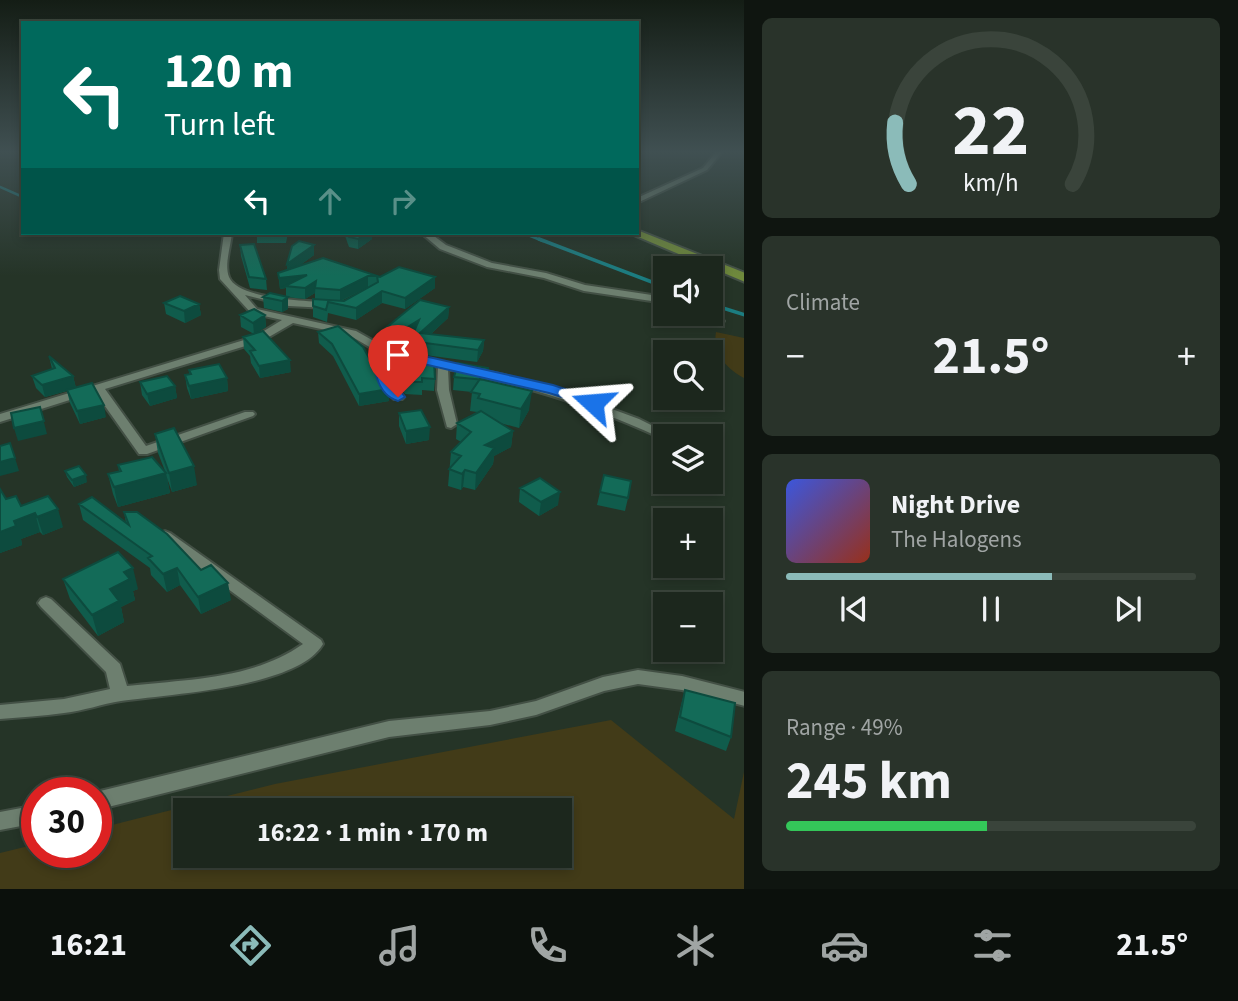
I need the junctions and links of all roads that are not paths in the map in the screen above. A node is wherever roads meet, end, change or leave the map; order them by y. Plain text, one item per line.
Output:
1 (639, 228) edge
2 (639, 234) edge
3 (228, 235) edge
4 (428, 235) edge
5 (698, 256) edge
6 (700, 256) edge
7 (723, 265) edge
8 (723, 268) edge
9 (744, 272) edge
10 (744, 278) edge
11 (235, 290) junction
12 (653, 298) edge
13 (335, 306) edge
14 (290, 320) junction
15 (384, 351) junction
16 (443, 365) junction
17 (98, 388) junction
18 (398, 397) dead end
19 (249, 414) dead end
20 (0, 418) edge
21 (451, 424) dead end
22 (653, 429) edge
23 (155, 529) edge
24 (46, 603) dead end
25 (120, 695) junction
26 (744, 699) edge
27 (0, 712) edge
28 (112, 797) edge
29 (21, 817) edge
30 (0, 821) edge

1 - 6 main road
2 - 5 main road
3 - 11 street
4 - 12 street
7 - 9 main road
8 - 10 main road
11 - 13 street
11 - 14 street
14 - 15 street
14 - 17 street
15 - 16 street
15 - 18 street
16 - 21 street
16 - 22 street
17 - 19 street
17 - 20 street
23 - 25 street
24 - 25 street
25 - 27 street
26 - 28 street
29 - 30 street

